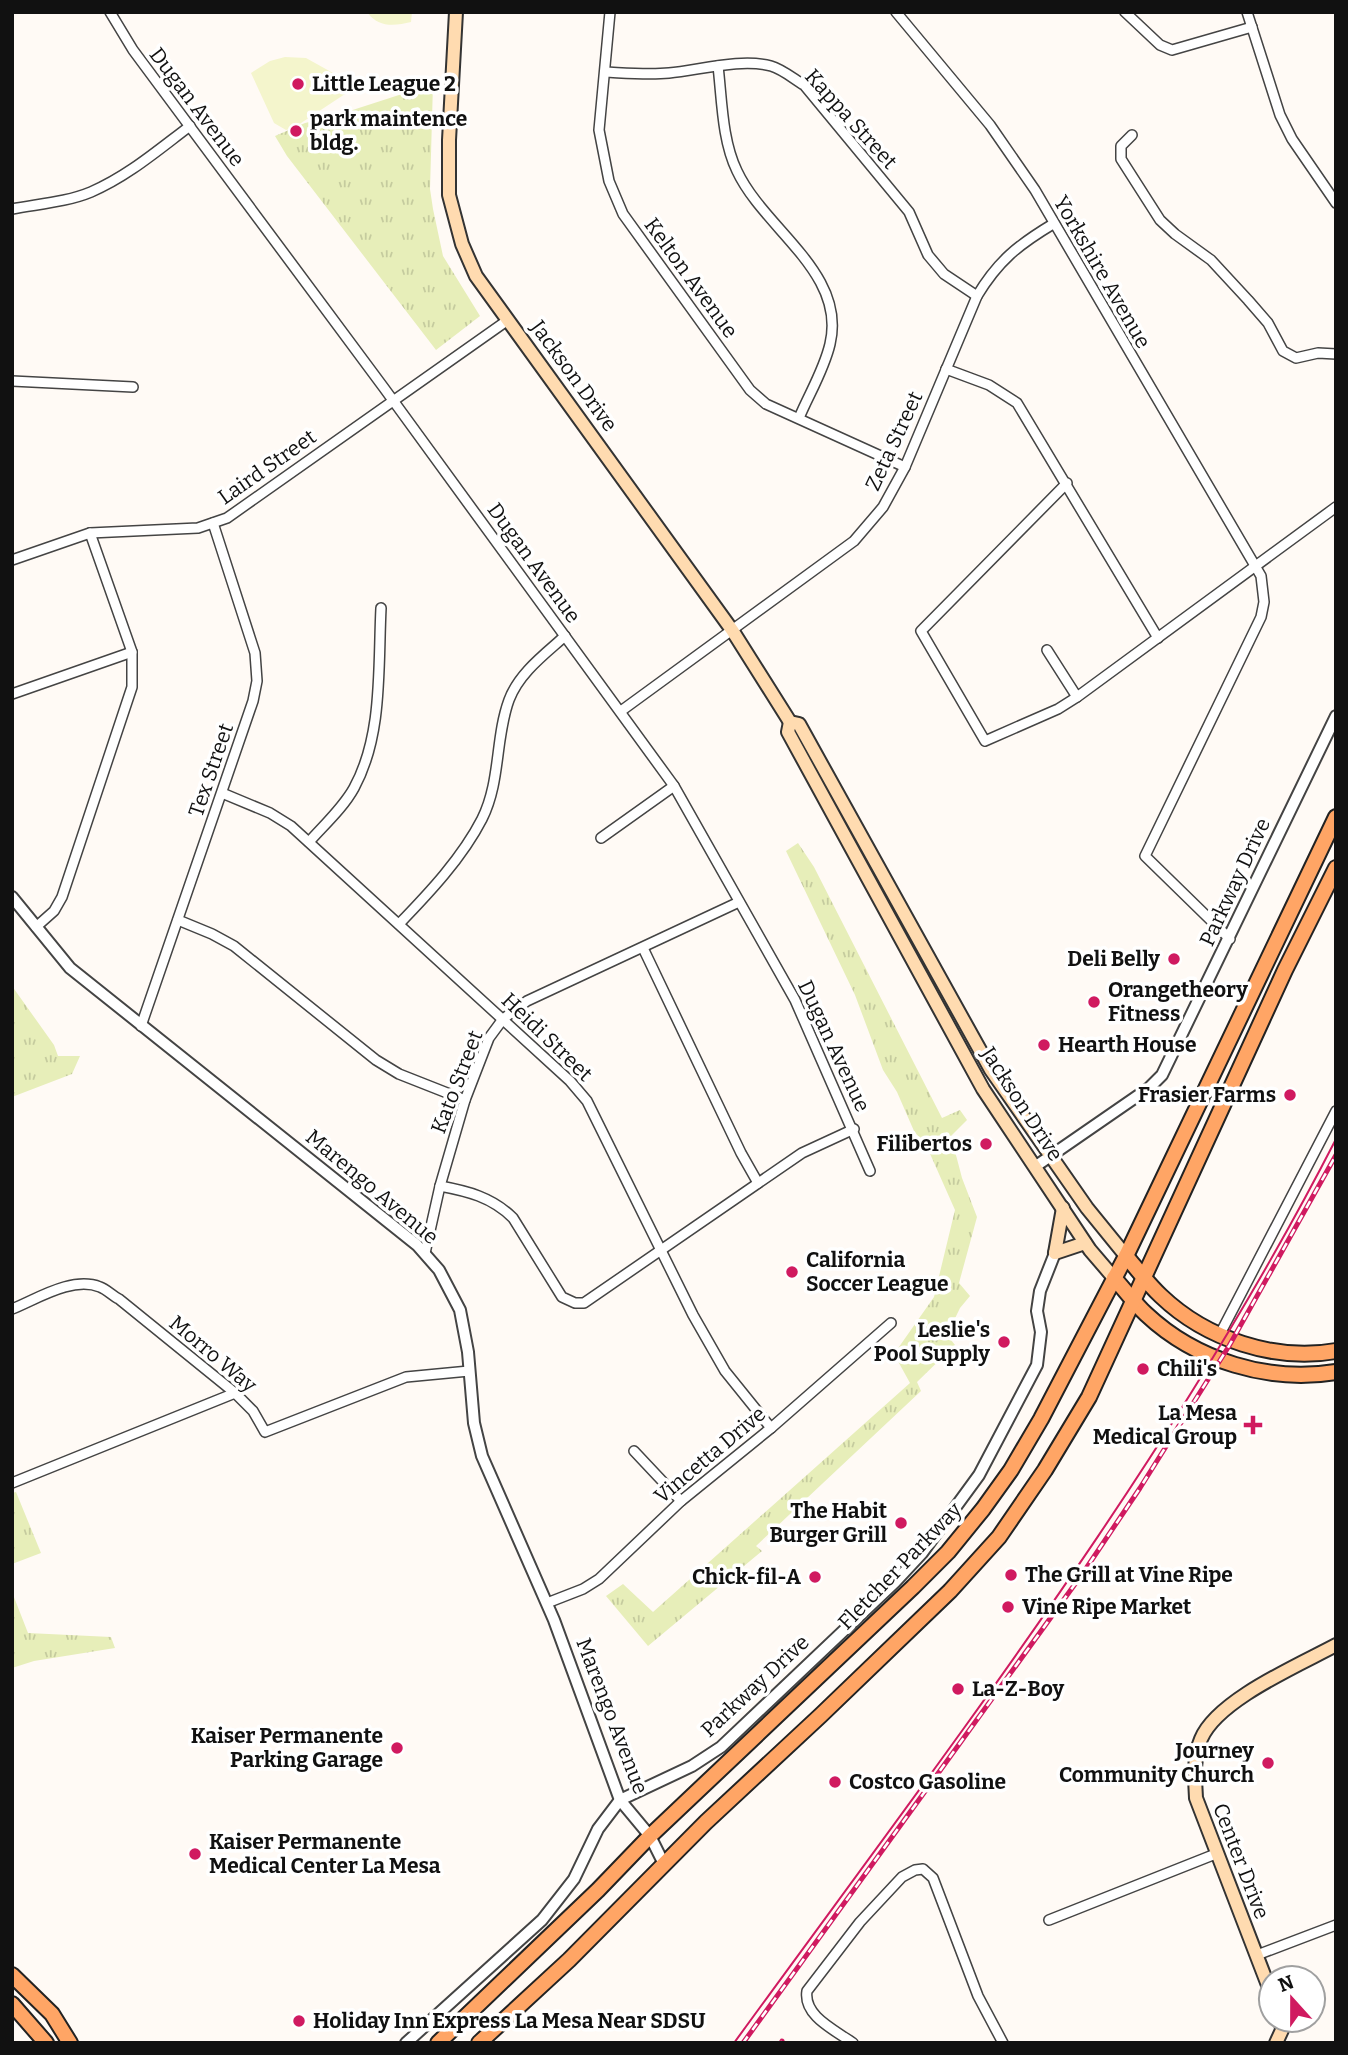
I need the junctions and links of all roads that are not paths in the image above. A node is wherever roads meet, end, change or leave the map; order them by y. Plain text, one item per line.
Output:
1 (110, 12) edge
2 (456, 12) edge
3 (610, 12) edge
4 (895, 12) edge
5 (1125, 12) edge
6 (1247, 12) edge
7 (1252, 27) junction
8 (718, 66) junction
9 (604, 72) junction
10 (190, 126) junction
11 (1132, 135) dead end
12 (1336, 203) edge
13 (12, 209) edge
14 (1053, 224) junction
15 (977, 296) junction
16 (508, 320) junction
17 (1336, 354) edge
18 (946, 369) junction
19 (12, 381) edge
20 (133, 387) dead end
21 (393, 400) junction
22 (799, 418) junction
23 (905, 467) junction
24 (1067, 483) junction
25 (1336, 508) edge
26 (213, 523) junction
27 (90, 533) junction
28 (12, 560) edge
29 (1255, 565) junction
30 (382, 608) dead end
31 (732, 630) junction
32 (565, 636) junction
33 (1158, 638) junction
34 (1047, 650) dead end
35 (132, 652) junction
36 (12, 694) edge
37 (1076, 697) junction
38 (621, 712) junction
39 (1336, 716) edge
40 (790, 722) junction
41 (674, 786) junction
42 (222, 793) junction
43 (1336, 817) edge
44 (601, 838) dead end
45 (309, 842) junction
46 (1336, 868) edge
47 (12, 897) edge
48 (739, 902) junction
49 (178, 920) junction
50 (399, 923) junction
51 (36, 927) junction
52 (1230, 939) junction
53 (643, 948) junction
54 (503, 1018) junction
55 (141, 1026) junction
56 (465, 1100) junction
57 (1336, 1111) edge
58 (854, 1129) junction
59 (1052, 1156) junction
60 (1036, 1166) junction
61 (870, 1171) dead end
62 (758, 1183) junction
63 (440, 1186) junction
64 (1063, 1208) junction
65 (1085, 1243) junction
66 (659, 1251) junction
67 (1055, 1253) junction
68 (425, 1254) junction
69 (1126, 1256) junction
70 (1143, 1276) junction
71 (1114, 1278) junction
72 (1132, 1299) junction
73 (12, 1309) edge
74 (891, 1323) dead end
75 (1220, 1334) junction
76 (1336, 1351) edge
77 (469, 1371) junction
78 (1336, 1372) edge
79 (235, 1393) junction
80 (771, 1428) junction
81 (634, 1451) dead end
82 (12, 1483) edge
83 (681, 1501) junction
84 (547, 1604) junction
85 (1336, 1645) edge
86 (620, 1800) junction
87 (650, 1836) junction
88 (676, 1853) junction
89 (1218, 1853) junction
90 (664, 1864) junction
91 (1049, 1920) dead end
92 (1336, 1925) edge
93 (1256, 1955) junction
94 (1260, 1964) edge
95 (12, 1975) edge
96 (12, 2004) edge
97 (46, 2043) edge
98 (70, 2043) edge
99 (406, 2043) edge
100 (438, 2043) edge
101 (479, 2043) edge
102 (853, 2043) edge
103 (1003, 2043) edge

1 - 10 street, Dugan Avenue
2 - 16 main road, Jackson Drive
3 - 9 street, Kelton Avenue
4 - 14 street, Yorkshire Avenue
5 - 7 street
6 - 7 street
7 - 12 street
8 - 9 street, Kappa Street
8 - 15 street, Kappa Street
8 - 22 street
9 - 22 street, Kelton Avenue
10 - 13 street
10 - 21 street, Dugan Avenue
11 - 17 street
14 - 15 street, Zeta Street
14 - 29 street, Yorkshire Avenue
15 - 18 street, Zeta Street
16 - 21 street, Laird Street
16 - 31 main road, Jackson Drive
18 - 23 street, Zeta Street
18 - 24 street
19 - 20 street
21 - 26 street, Laird Street
21 - 32 street, Dugan Avenue
22 - 23 street, Kelton Avenue
23 - 31 street, Zeta Street
24 - 33 street
24 - 37 street
25 - 29 street
26 - 27 street, Laird Street
26 - 42 street, Tex Street
27 - 28 street, Laird Street
27 - 35 street
29 - 33 street
29 - 52 street, Yorkshire Avenue
30 - 45 street
31 - 38 street, Zeta Street
31 - 40 main road, Jackson Drive
32 - 38 street, Dugan Avenue
32 - 50 street
33 - 37 street
34 - 37 street
35 - 36 street
35 - 51 street
38 - 41 street, Dugan Avenue
39 - 52 street, Parkway Drive
40 - 59 main road, Jackson Drive
40 - 60 main road, Jackson Drive
41 - 44 street
41 - 48 street, Dugan Avenue
42 - 45 street, Heidi Street
42 - 49 street, Tex Street
43 - 69 main road, Fletcher Parkway
45 - 50 street, Heidi Street
46 - 70 main road
47 - 51 street, Marengo Avenue
48 - 53 street, Kato Street
48 - 58 street, Dugan Avenue
49 - 55 street, Tex Street
49 - 56 street
50 - 54 street, Heidi Street
51 - 55 street, Marengo Avenue
52 - 59 street, Parkway Drive
53 - 54 street, Kato Street
53 - 62 street
54 - 56 street, Kato Street
54 - 66 street, Heidi Street
55 - 68 street, Marengo Avenue
56 - 63 street, Kato Street
57 - 75 street
58 - 61 street, Dugan Avenue
58 - 62 street
59 - 60 street, Parkway Drive
59 - 69 main road, Jackson Drive
60 - 64 main road, Jackson Drive
62 - 66 street
63 - 66 street
63 - 68 street, Kato Street
64 - 65 main road, Jackson Drive
64 - 67 main road
65 - 67 main road
65 - 71 main road, Jackson Drive
66 - 80 street, Heidi Street
67 - 86 street, Parkway Drive
68 - 77 street, Marengo Avenue
69 - 70 main road, Jackson Drive
69 - 71 main road, Fletcher Parkway
70 - 72 main road
70 - 75 main road, Jackson Drive
71 - 72 main road, Jackson Drive
71 - 87 main road, Fletcher Parkway
72 - 78 main road, Jackson Drive
72 - 88 main road
73 - 79 street, Morro Way
74 - 80 street, Vincetta Drive
75 - 76 main road, Jackson Drive
77 - 79 street, Morro Way
77 - 84 street, Marengo Avenue
79 - 82 street
80 - 83 street, Vincetta Drive
81 - 83 street
83 - 84 street, Vincetta Drive
84 - 86 street, Marengo Avenue
85 - 89 main road, Center Drive
86 - 87 street, Marengo Avenue
86 - 99 street, Parkway Drive
87 - 88 street, Marengo Avenue
87 - 90 street, Marengo Avenue
87 - 100 main road, Fletcher Parkway
88 - 90 main road
89 - 91 street
89 - 93 main road, Center Drive
90 - 101 main road
92 - 93 street
93 - 94 main road, Center Drive
95 - 98 main road
96 - 97 main road
102 - 103 street

